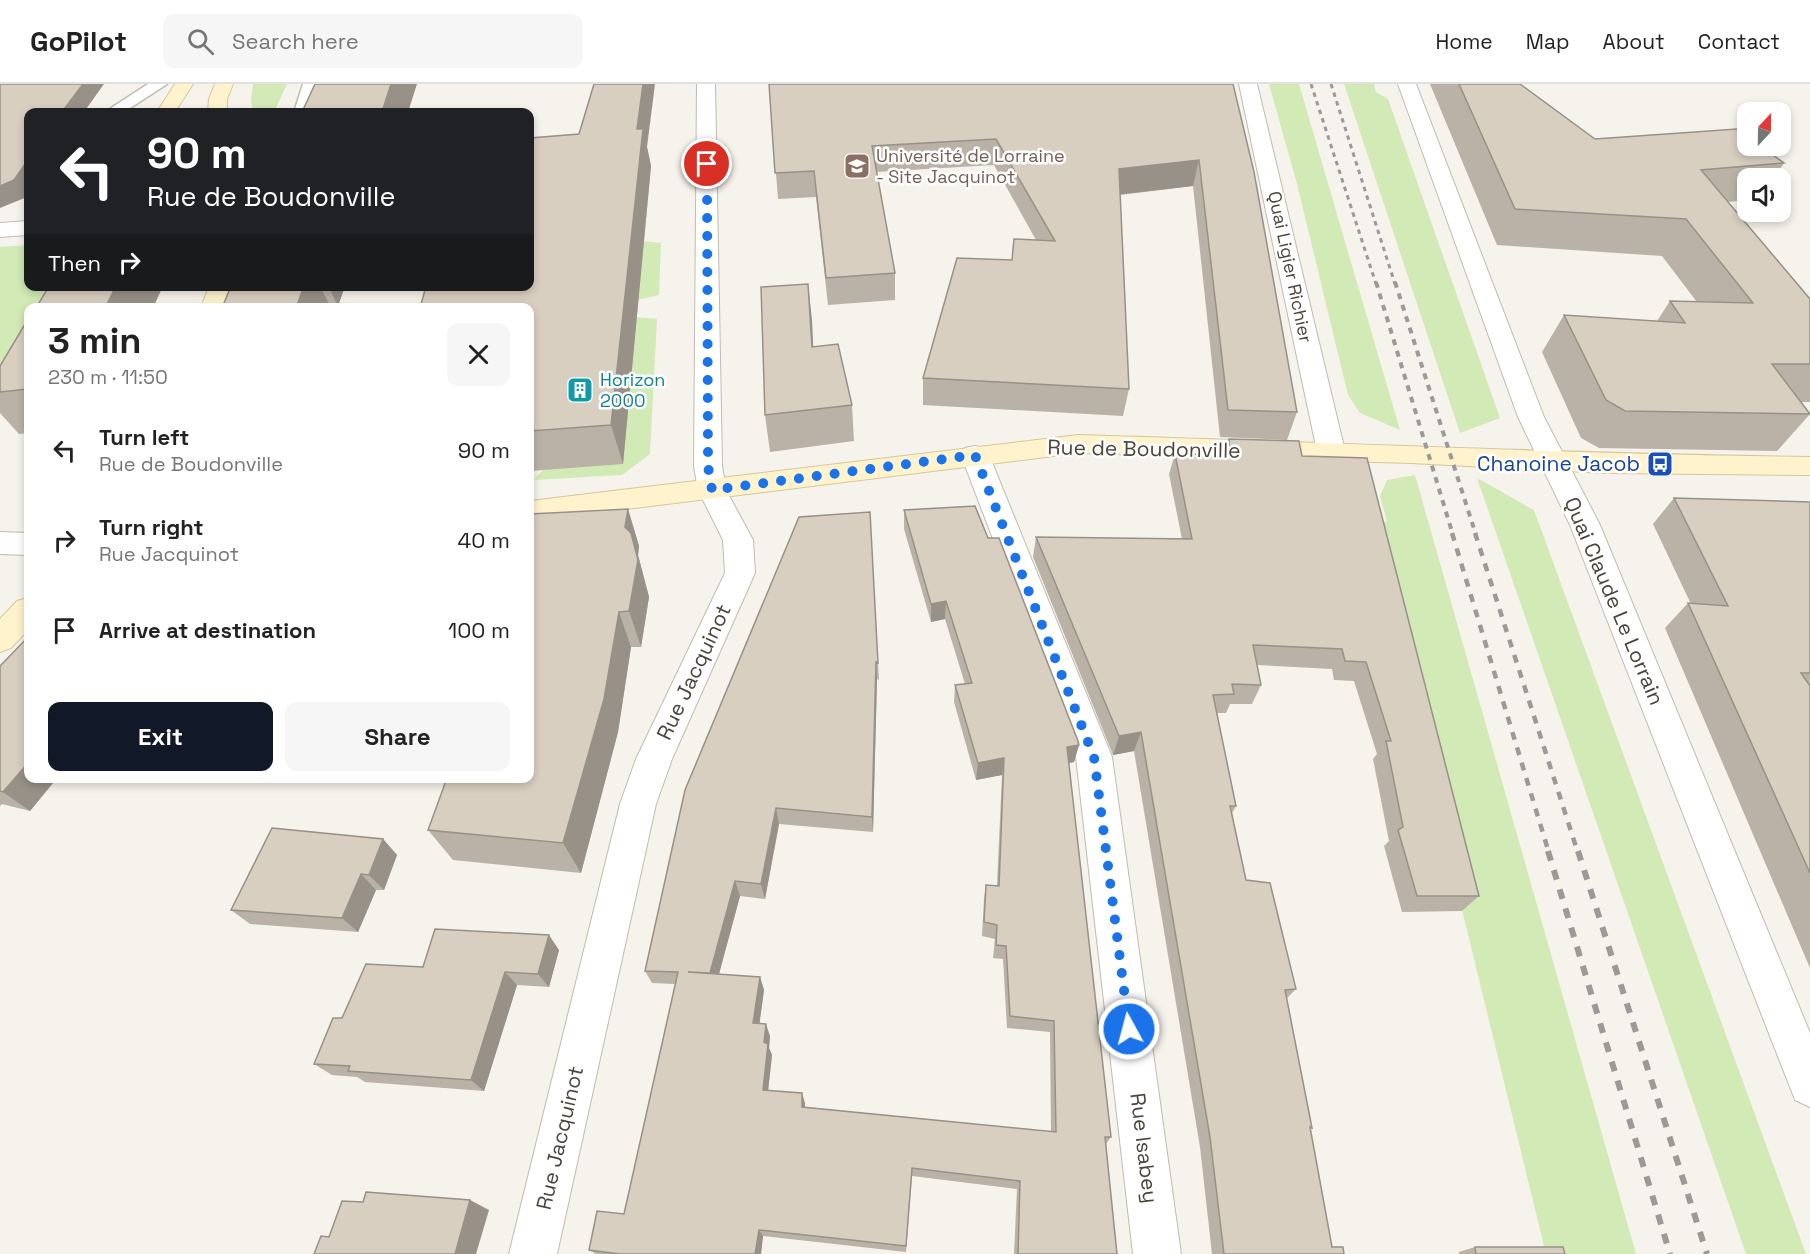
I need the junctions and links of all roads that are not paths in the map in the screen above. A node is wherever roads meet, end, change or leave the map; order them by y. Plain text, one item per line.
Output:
1 (159, 84) edge
2 (184, 84) edge
3 (224, 84) edge
4 (311, 84) edge
5 (706, 84) edge
6 (1248, 84) edge
7 (1407, 84) edge
8 (120, 108) edge
9 (169, 108) edge
10 (219, 108) edge
11 (303, 108) edge
12 (24, 228) edge
13 (0, 230) edge
14 (1331, 451) junction
15 (975, 455) junction
16 (1553, 461) junction
17 (1810, 466) edge
18 (712, 490) junction
19 (534, 512) edge
20 (0, 543) edge
21 (24, 544) edge
22 (24, 614) edge
23 (0, 639) edge
24 (1810, 1085) edge
25 (532, 1254) edge
26 (1157, 1254) edge

1 - 8 lane
2 - 9 main road
3 - 10 main road
4 - 11 lane
5 - 18 street, Rue Jacquinot
6 - 14 street, Quai Ligier Richier
7 - 16 street, Quai Claude Le Lorrain
12 - 13 street
14 - 15 main road, Rue de Boudonville
14 - 16 main road, Rue de Boudonville
15 - 18 main road, Rue de Boudonville
15 - 26 street, Rue Isabey
16 - 17 main road, Rue de Boudonville
16 - 24 street, Quai Claude Le Lorrain
18 - 19 main road, Rue de Boudonville
18 - 25 street, Rue Jacquinot
20 - 21 street
22 - 23 main road

